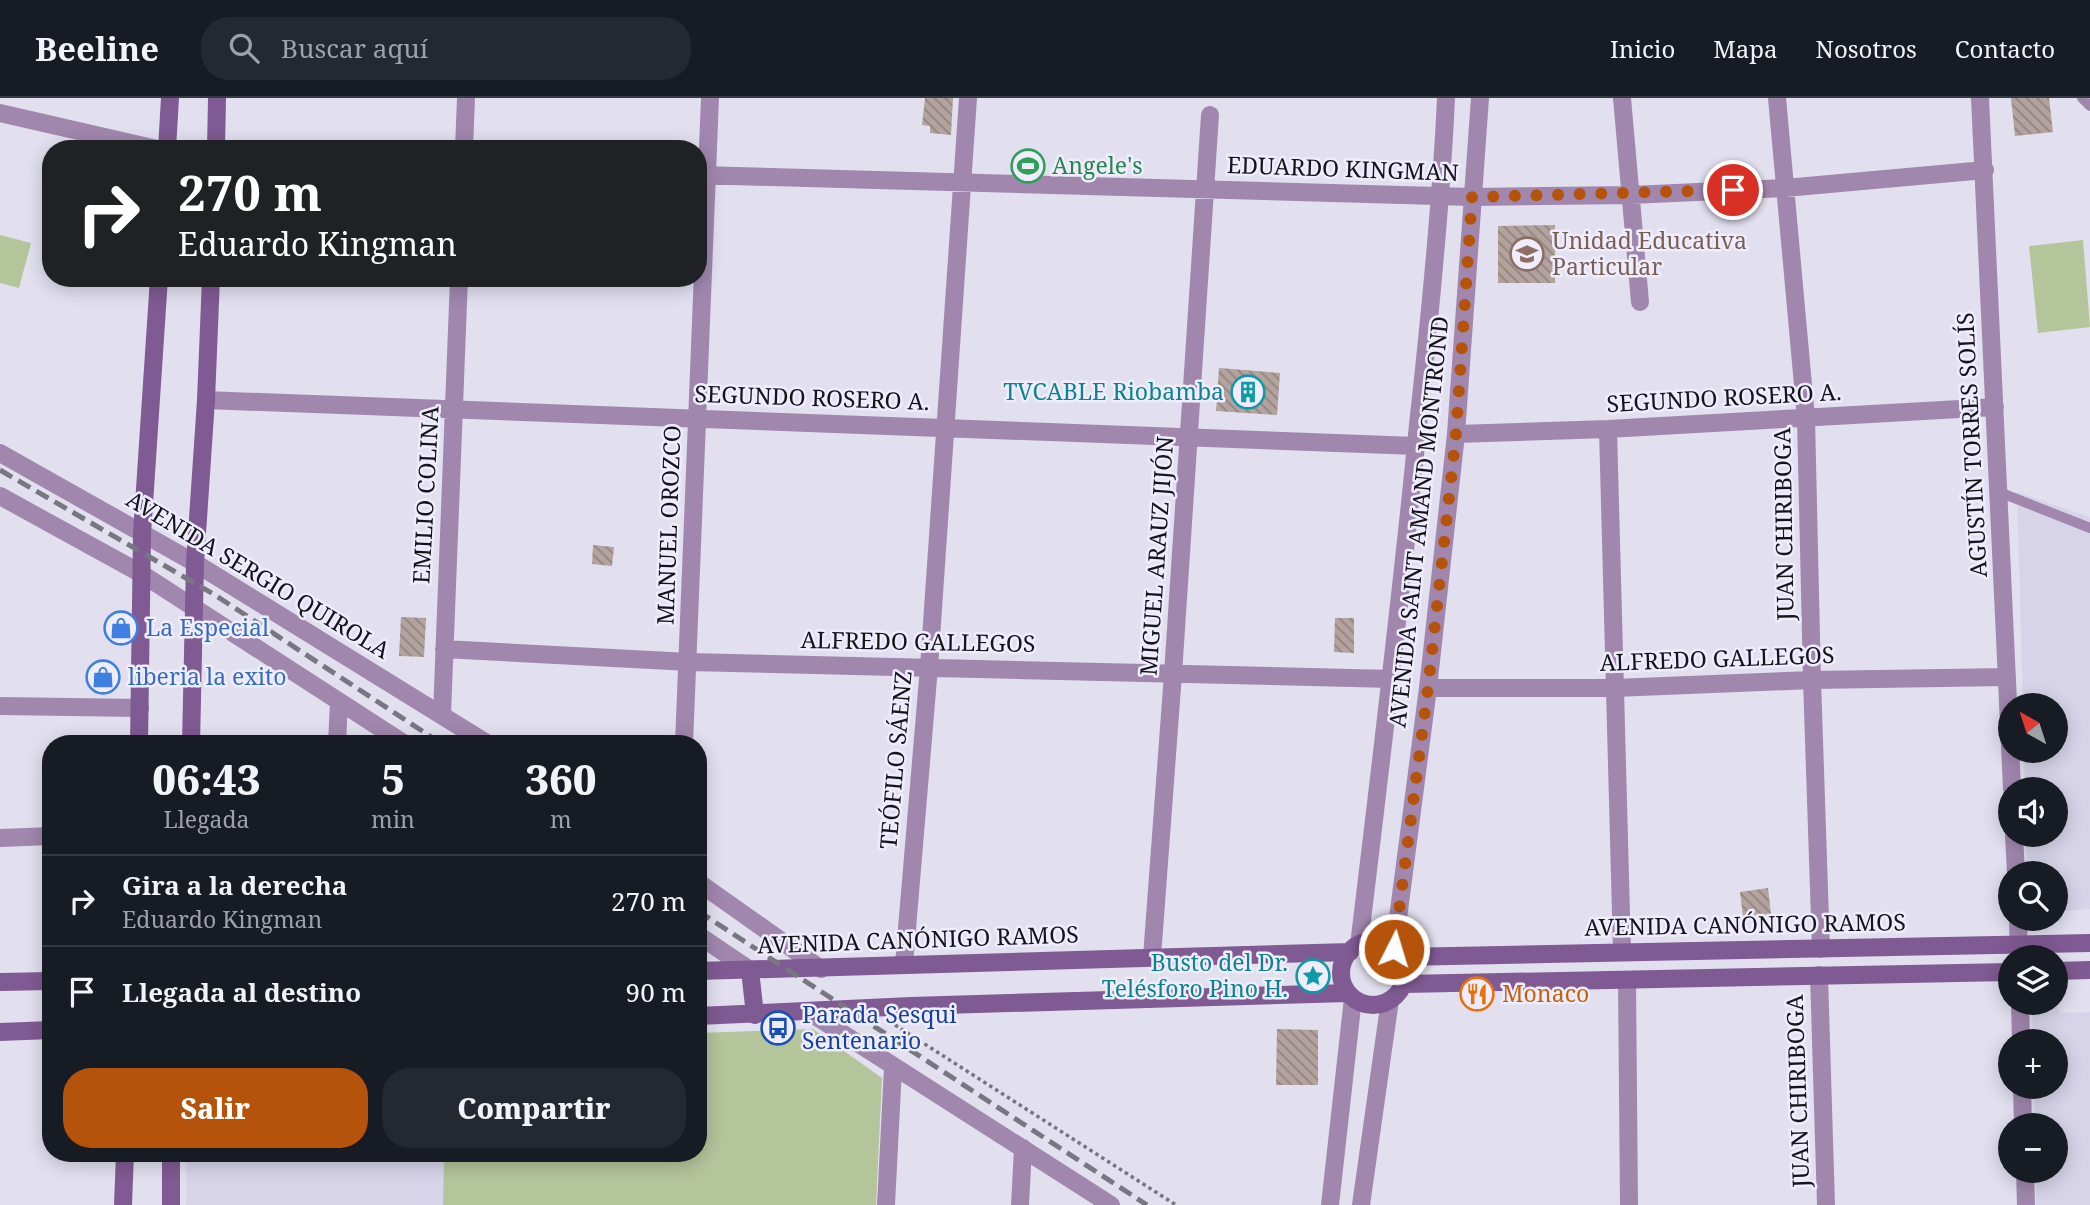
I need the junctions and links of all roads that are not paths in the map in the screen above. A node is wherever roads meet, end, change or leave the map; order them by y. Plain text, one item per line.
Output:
1 (170, 98) edge
2 (217, 98) edge
3 (466, 98) edge
4 (710, 98) edge
5 (968, 98) edge
6 (1446, 98) edge
7 (1480, 98) edge
8 (1622, 98) edge
9 (1777, 98) edge
10 (1980, 98) edge
11 (2081, 98) edge
12 (2090, 106) edge
13 (0, 113) edge
14 (1210, 115) dead end
15 (118, 140) edge
16 (168, 140) edge
17 (216, 140) edge
18 (464, 140) edge
19 (706, 140) edge
20 (1984, 170) junction
21 (707, 176) edge
22 (962, 181) junction
23 (1785, 188) junction
24 (1206, 189) junction
25 (1631, 195) junction
26 (1472, 197) junction
27 (1442, 198) junction
28 (158, 287) edge
29 (211, 287) edge
30 (459, 287) edge
31 (701, 287) edge
32 (1640, 302) dead end
33 (206, 400) junction
34 (1995, 407) junction
35 (455, 409) junction
36 (698, 418) junction
37 (1806, 418) junction
38 (946, 428) junction
39 (1608, 429) junction
40 (1456, 434) junction
41 (1189, 437) junction
42 (1416, 446) junction
43 (0, 453) edge
44 (1999, 492) junction
45 (0, 496) edge
46 (2090, 528) edge
47 (142, 534) junction
48 (195, 563) junction
49 (142, 574) junction
50 (194, 608) junction
51 (444, 649) junction
52 (688, 662) junction
53 (929, 667) junction
54 (1173, 674) junction
55 (2007, 677) junction
56 (1392, 679) junction
57 (1812, 680) junction
58 (1428, 688) junction
59 (1615, 688) junction
60 (339, 702) junction
61 (0, 706) edge
62 (140, 708) junction
63 (442, 713) junction
64 (139, 735) edge
65 (191, 735) edge
66 (337, 735) edge
67 (391, 735) edge
68 (475, 735) edge
69 (684, 735) edge
70 (2011, 777) edge
71 (42, 836) edge
72 (0, 838) edge
73 (707, 889) edge
74 (707, 941) edge
75 (2090, 943) edge
76 (2068, 945) edge
77 (1354, 948) junction
78 (1821, 950) junction
79 (1622, 951) junction
80 (1998, 951) edge
81 (1398, 953) junction
82 (1152, 957) junction
83 (904, 964) junction
84 (821, 969) junction
85 (750, 970) junction
86 (2090, 970) edge
87 (707, 971) edge
88 (2068, 971) edge
89 (1998, 972) edge
90 (1819, 975) junction
91 (1626, 979) junction
92 (42, 981) edge
93 (0, 982) edge
94 (1404, 985) junction
95 (1351, 996) junction
96 (1390, 1000) junction
97 (809, 1012) junction
98 (755, 1015) junction
99 (707, 1016) edge
100 (42, 1030) edge
101 (0, 1031) edge
102 (893, 1068) junction
103 (1023, 1148) junction
104 (125, 1162) edge
105 (171, 1162) edge
106 (2025, 1183) edge
107 (123, 1205) edge
108 (171, 1205) edge
109 (886, 1205) edge
110 (1020, 1205) edge
111 (1111, 1205) edge
112 (1330, 1205) edge
113 (1361, 1205) edge
114 (1629, 1205) edge
115 (1826, 1205) edge
116 (2026, 1205) edge

1 - 16 main road
2 - 17 main road
3 - 18 street
4 - 19 street, MANUEL OROZCO
5 - 22 street, TEÓFILO SÁENZ
6 - 27 street, AVENIDA SAINT AMAND MONTROND
7 - 26 street, AVENIDA SAINT AMAND MONTROND
8 - 25 street
9 - 23 street, JUAN CHIRIBOGA
10 - 20 street, AGUSTÍN TORRES SOLÍS
11 - 12 lane
13 - 15 street
14 - 24 street, MIGUEL ARAUZ JIJÓN
20 - 23 street, EDUARDO KINGMAN
20 - 34 street, AGUSTÍN TORRES SOLÍS
21 - 22 street, EDUARDO KINGMAN
22 - 24 street, EDUARDO KINGMAN
22 - 38 street, TEÓFILO SÁENZ
23 - 25 street, EDUARDO KINGMAN
23 - 37 street, JUAN CHIRIBOGA
24 - 27 street, EDUARDO KINGMAN
24 - 41 street, MIGUEL ARAUZ JIJÓN
25 - 26 street, EDUARDO KINGMAN
25 - 32 street
26 - 27 street, EDUARDO KINGMAN
26 - 40 street, AVENIDA SAINT AMAND MONTROND
27 - 42 street, AVENIDA SAINT AMAND MONTROND
28 - 47 main road
29 - 33 main road
30 - 35 street, EMILIO COLINA
31 - 36 street, MANUEL OROZCO
33 - 35 street, SEGUNDO ROSERO A.
33 - 48 main road
34 - 37 street, SEGUNDO ROSERO A.
34 - 44 street, AGUSTÍN TORRES SOLÍS
35 - 36 street, SEGUNDO ROSERO A.
35 - 51 street, EMILIO COLINA
36 - 38 street, SEGUNDO ROSERO A.
36 - 52 street, MANUEL OROZCO
37 - 39 street, SEGUNDO ROSERO A.
37 - 57 street, JUAN CHIRIBOGA
38 - 41 street, SEGUNDO ROSERO A.
38 - 53 street, TEÓFILO SÁENZ
39 - 40 street, SEGUNDO ROSERO A.
39 - 59 street
40 - 58 street, AVENIDA SAINT AMAND MONTROND
41 - 42 street, SEGUNDO ROSERO A.
41 - 54 street, MIGUEL ARAUZ JIJÓN
42 - 56 street, AVENIDA SAINT AMAND MONTROND
43 - 47 street, AVENIDA SERGIO QUIROLA
44 - 46 lane
44 - 55 street, AGUSTÍN TORRES SOLÍS
45 - 49 street
47 - 48 street, AVENIDA SERGIO QUIROLA
47 - 49 main road
48 - 50 main road
48 - 63 street, AVENIDA SERGIO QUIROLA
49 - 50 street
49 - 62 main road
50 - 60 street
50 - 65 main road
51 - 52 street, ALFREDO GALLEGOS
51 - 63 street, EMILIO COLINA
52 - 53 street, ALFREDO GALLEGOS
52 - 69 street, MANUEL OROZCO
53 - 54 street, ALFREDO GALLEGOS
53 - 83 street, TEÓFILO SÁENZ
54 - 56 street, ALFREDO GALLEGOS
54 - 82 street, MIGUEL ARAUZ JIJÓN
55 - 57 street, ALFREDO GALLEGOS
55 - 70 street, AGUSTÍN TORRES SOLÍS
56 - 77 street, AVENIDA SAINT AMAND MONTROND
57 - 59 street, ALFREDO GALLEGOS
57 - 78 street, JUAN CHIRIBOGA
58 - 59 street, ALFREDO GALLEGOS
58 - 81 street, AVENIDA SAINT AMAND MONTROND
59 - 79 street
60 - 66 street
60 - 67 street
61 - 62 street
62 - 64 main road
63 - 68 street, AVENIDA SERGIO QUIROLA
71 - 72 street
73 - 84 street
74 - 85 street
75 - 76 main road, AVENIDA CANÓNIGO RAMOS
77 - 81 main road, AVENIDA CANÓNIGO RAMOS
77 - 82 main road, AVENIDA CANÓNIGO RAMOS
77 - 95 main road
78 - 79 main road, AVENIDA CANÓNIGO RAMOS
78 - 80 main road, AVENIDA CANÓNIGO RAMOS
79 - 81 main road, AVENIDA CANÓNIGO RAMOS
81 - 94 main road
82 - 83 main road, AVENIDA CANÓNIGO RAMOS
83 - 84 main road, AVENIDA CANÓNIGO RAMOS
84 - 85 main road, AVENIDA CANÓNIGO RAMOS
85 - 87 main road, AVENIDA CANÓNIGO RAMOS
85 - 98 main road
86 - 88 main road
89 - 90 main road
90 - 91 main road
90 - 115 street, JUAN CHIRIBOGA
91 - 94 main road
91 - 114 street
92 - 93 main road
94 - 96 main road
95 - 96 main road
95 - 97 main road
95 - 112 street
96 - 113 street
97 - 98 main road
97 - 102 street
98 - 99 main road
100 - 101 main road
102 - 103 street
102 - 109 street
103 - 110 street
103 - 111 street
104 - 107 main road
105 - 108 main road
106 - 116 street

